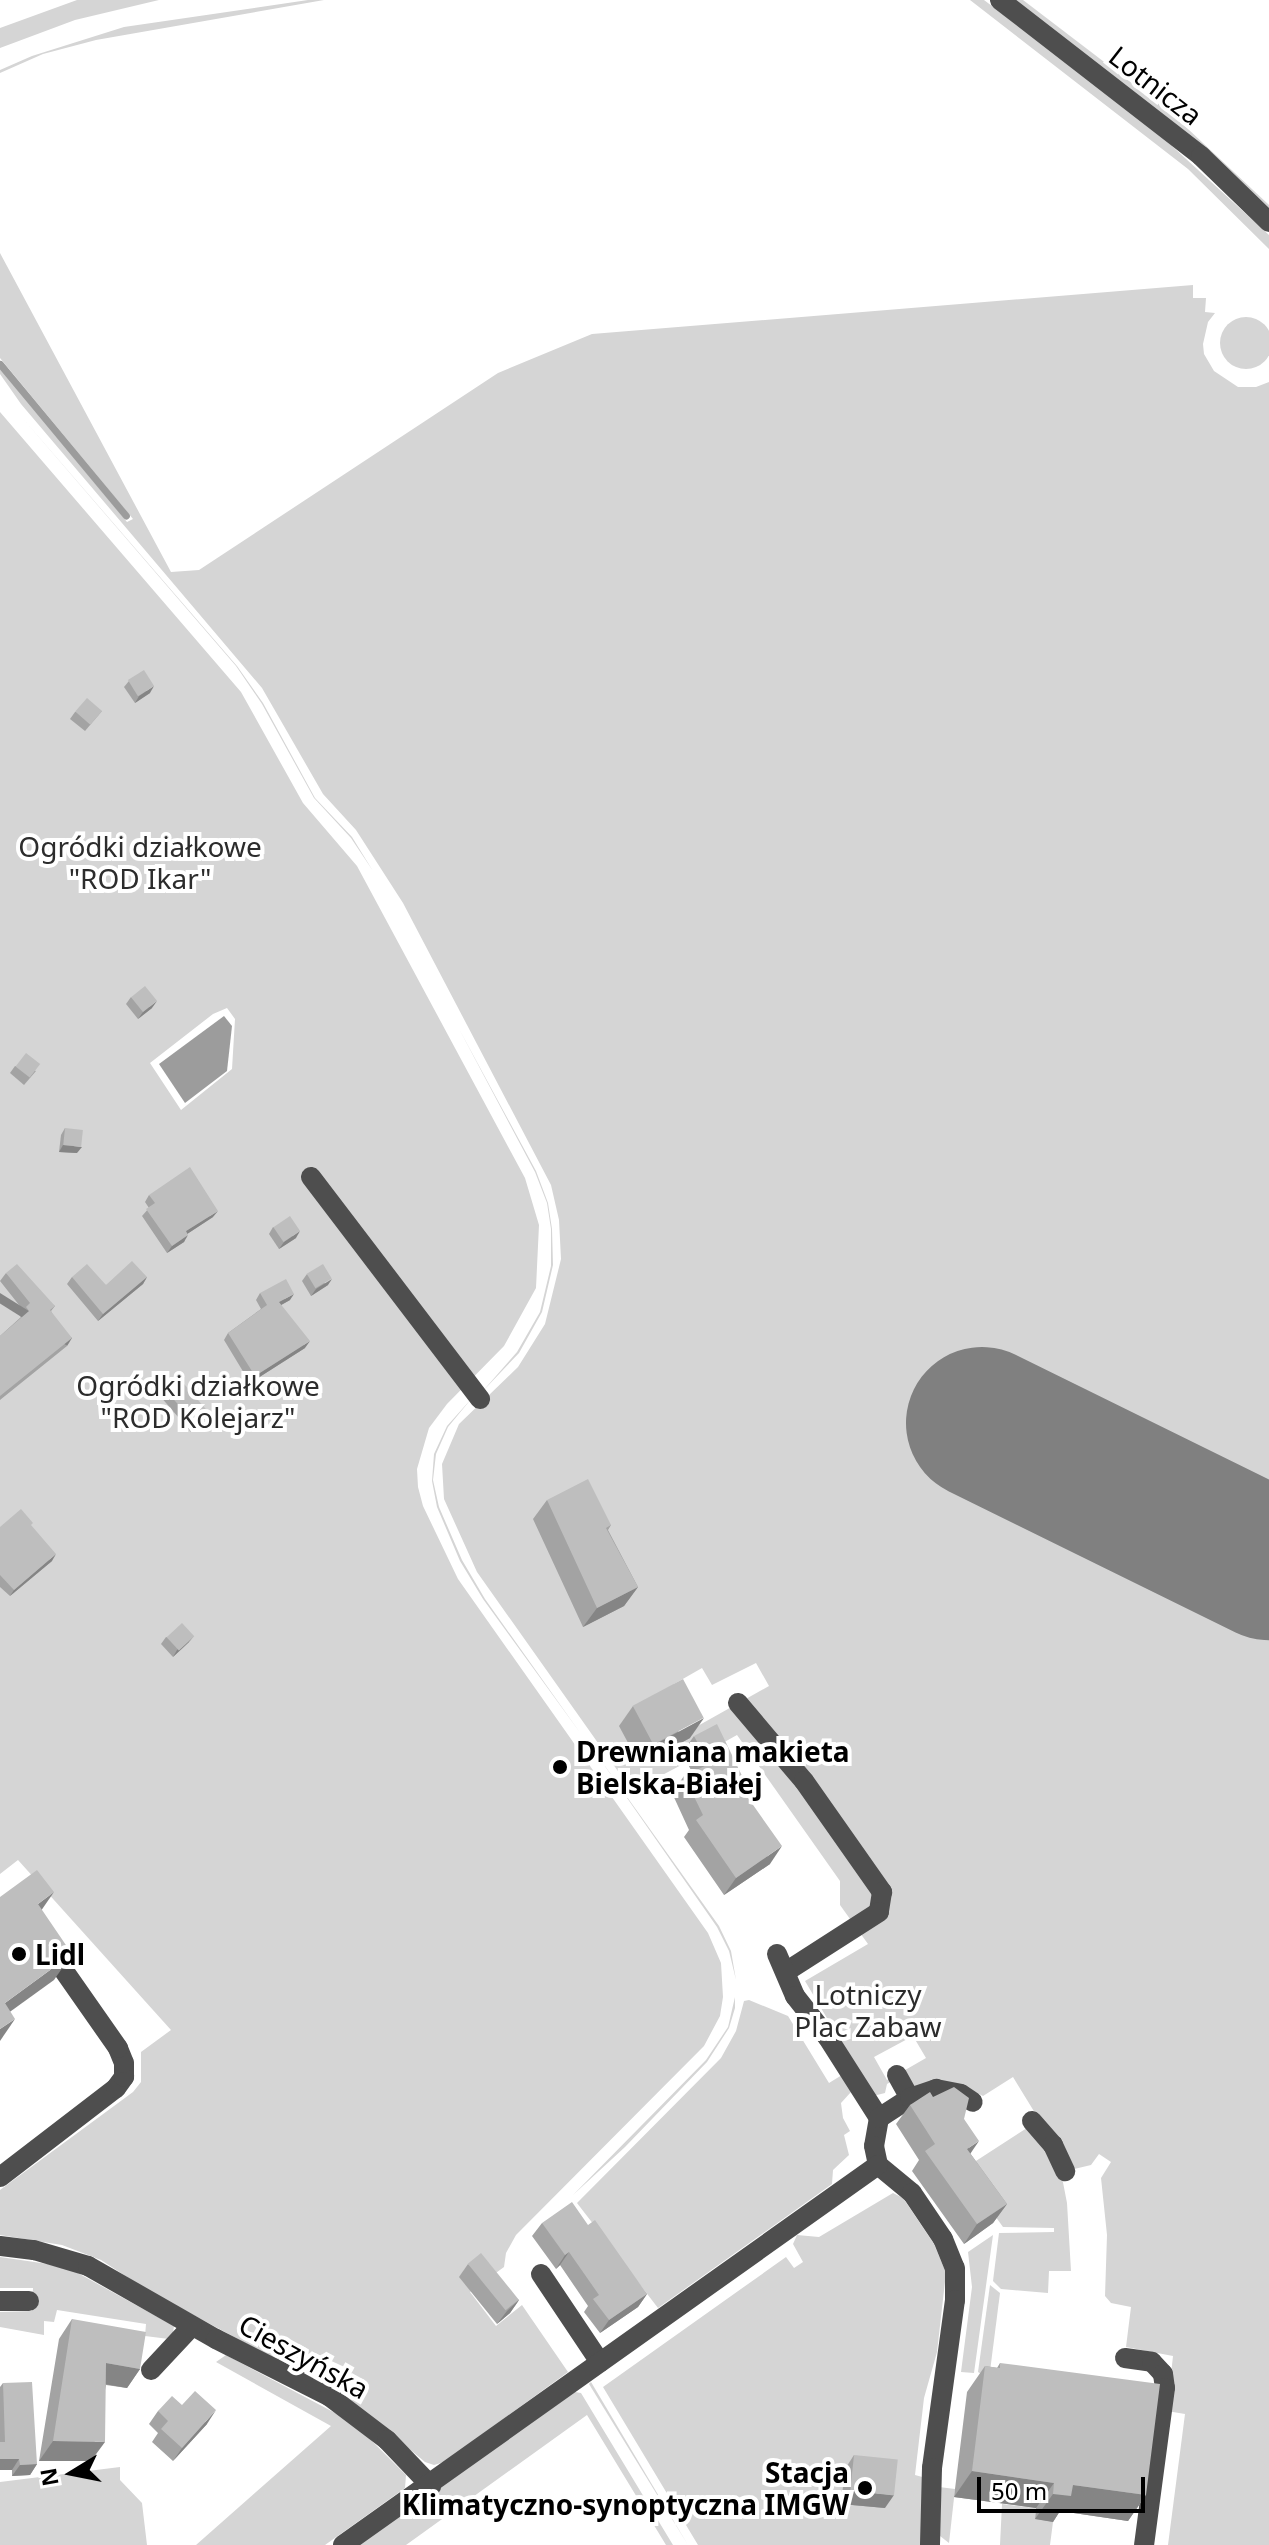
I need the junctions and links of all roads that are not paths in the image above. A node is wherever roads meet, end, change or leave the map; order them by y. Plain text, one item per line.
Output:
1 (1000, 0) edge
2 (1269, 222) edge
3 (311, 1177) dead end
4 (480, 1399) dead end
5 (738, 1703) dead end
6 (41, 1938) edge
7 (897, 2075) dead end
8 (910, 2098) junction
9 (973, 2102) dead end
10 (879, 2118) junction
11 (1032, 2121) dead end
12 (878, 2165) junction
13 (1065, 2171) dead end
14 (0, 2177) edge
15 (0, 2246) edge
16 (541, 2274) dead end
17 (0, 2301) edge
18 (29, 2301) dead end
19 (192, 2326) junction
20 (1125, 2358) dead end
21 (600, 2362) junction
22 (151, 2370) dead end
23 (431, 2486) junction
24 (343, 2545) edge
25 (930, 2545) edge
26 (1144, 2545) edge

1 - 2 street, Lotnicza
3 - 4 street
5 - 10 street
6 - 14 street
7 - 8 street
8 - 9 street
8 - 10 street
10 - 12 street
11 - 13 street
12 - 21 street
12 - 25 street
15 - 19 street, Cieszyńska
16 - 21 street
17 - 18 street
19 - 22 street
19 - 23 street, Cieszyńska
20 - 26 street
21 - 23 street
23 - 24 street

